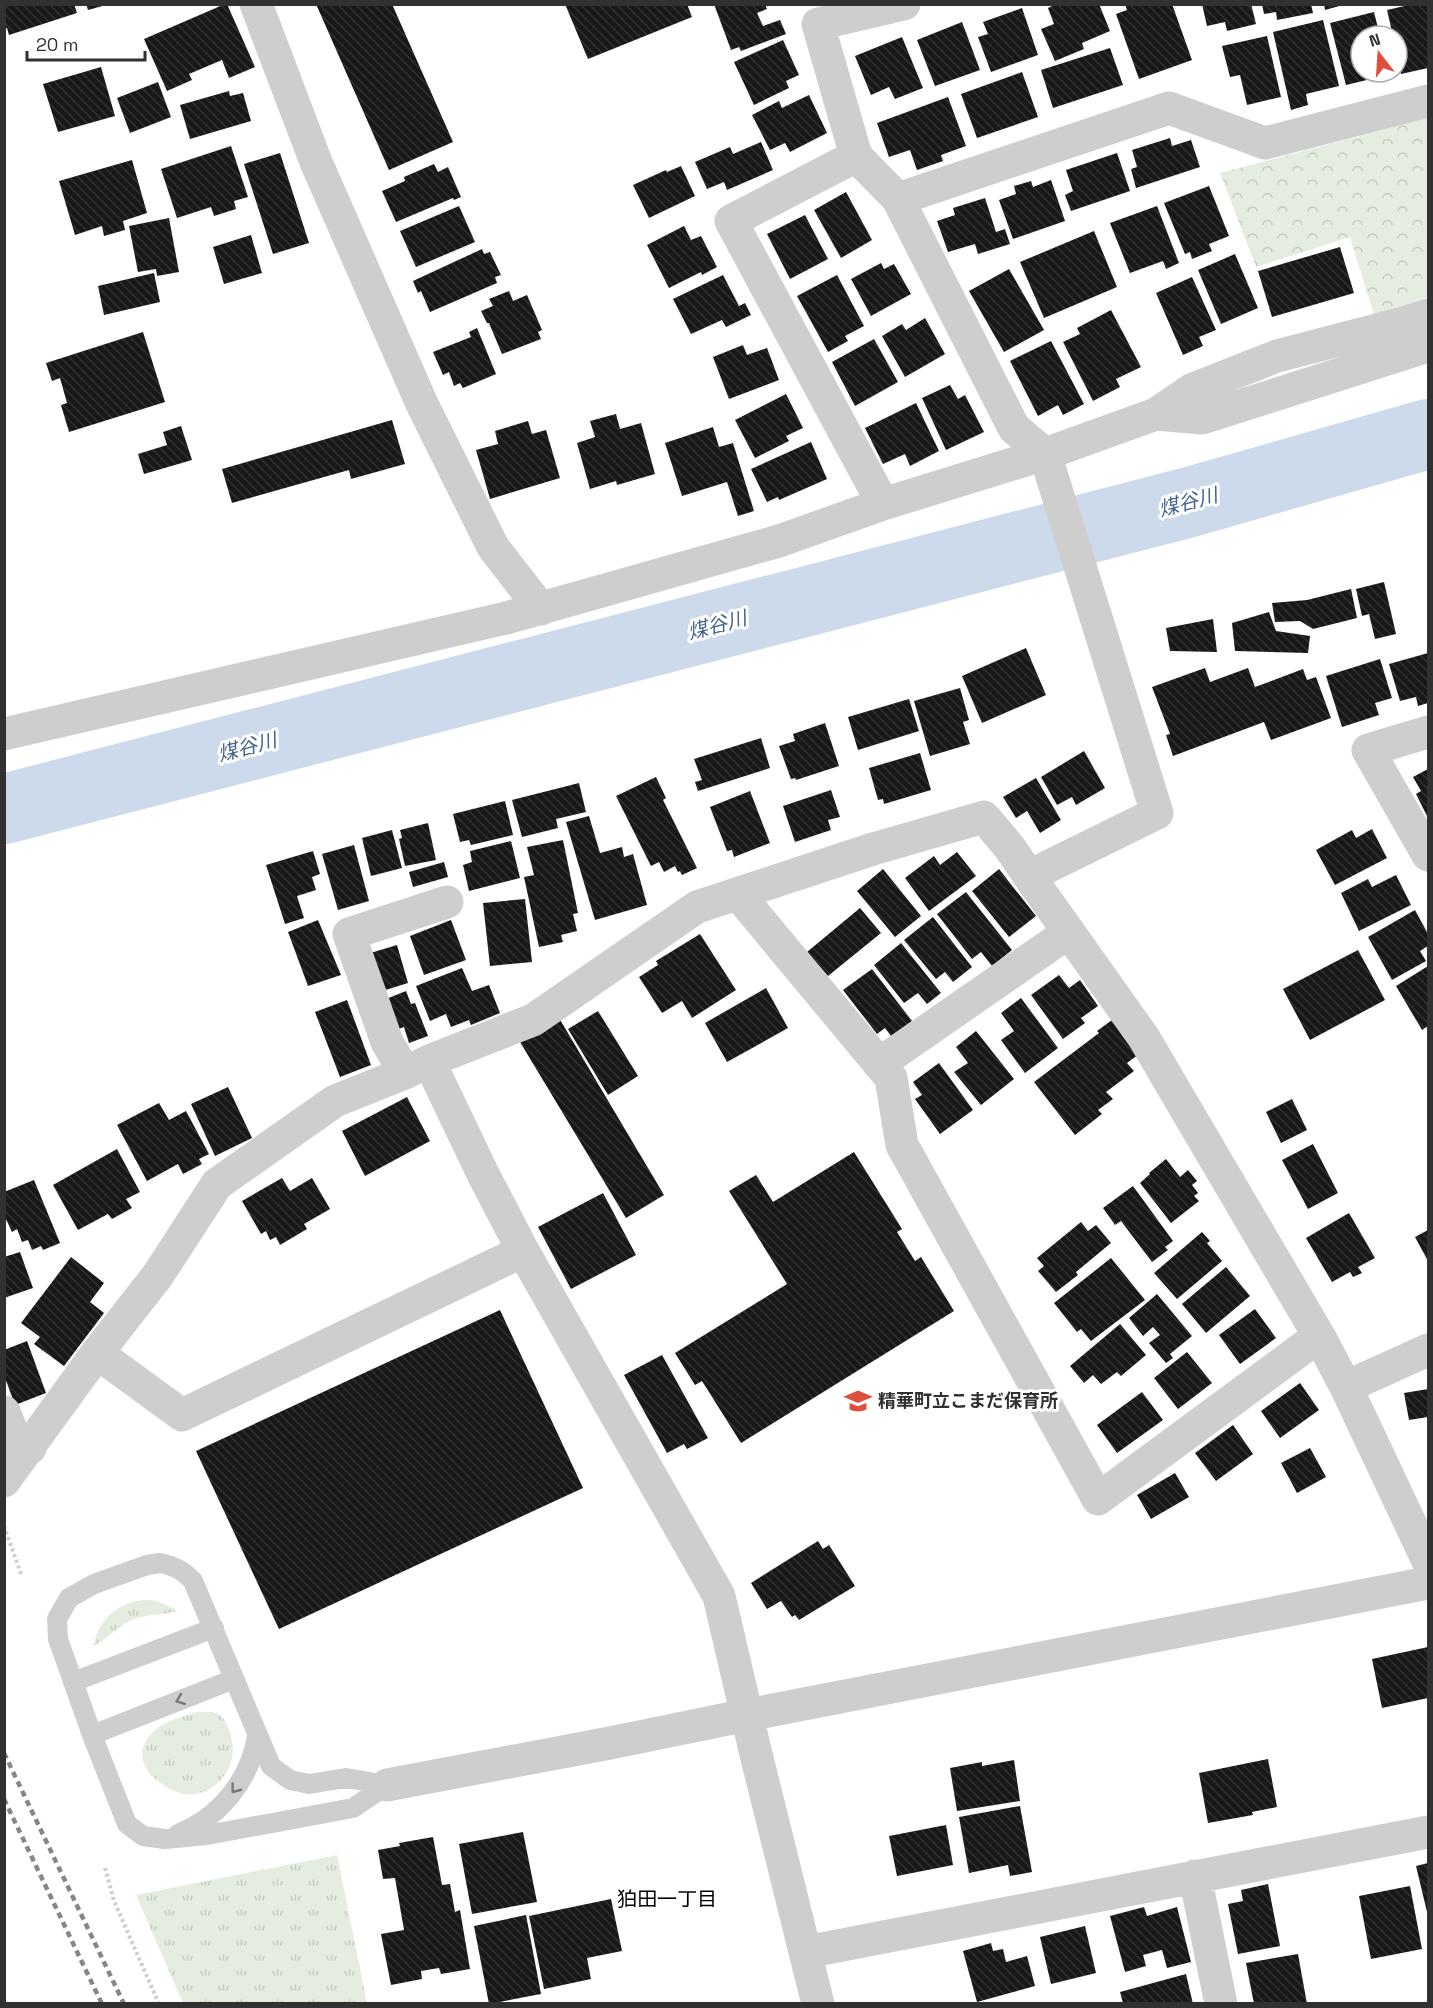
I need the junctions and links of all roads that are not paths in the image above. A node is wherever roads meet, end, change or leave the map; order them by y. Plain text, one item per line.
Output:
1 (256, 4) edge
2 (904, 4) edge
3 (1428, 102) edge
4 (856, 156) junction
5 (898, 199) junction
6 (1428, 315) edge
7 (1428, 346) edge
8 (1156, 414) junction
9 (1049, 466) junction
10 (883, 504) junction
11 (541, 609) junction
12 (1428, 732) edge
13 (4, 734) edge
14 (1428, 855) edge
15 (1029, 876) junction
16 (738, 894) junction
17 (447, 902) dead end
18 (1069, 932) junction
19 (879, 1064) junction
20 (417, 1067) junction
21 (523, 1251) junction
22 (1319, 1336) junction
23 (1428, 1350) edge
24 (97, 1353) junction
25 (1346, 1387) junction
26 (4, 1412) edge
27 (30, 1448) junction
28 (4, 1481) edge
29 (1428, 1561) edge
30 (1428, 1583) edge
31 (214, 1628) junction
32 (234, 1679) junction
33 (73, 1682) junction
34 (747, 1714) junction
35 (92, 1735) junction
36 (258, 1736) junction
37 (387, 1785) junction
38 (1428, 1832) edge
39 (165, 1839) junction
40 (1195, 1876) junction
41 (806, 1952) junction
42 (818, 2004) edge
43 (1221, 2004) edge

1 - 11 street
2 - 4 street
3 - 5 street
4 - 5 street
4 - 10 street
5 - 9 street
6 - 8 street
7 - 8 street
8 - 9 street
9 - 10 street
9 - 15 street
10 - 11 street
11 - 13 street
12 - 14 street
15 - 16 street
15 - 18 street
16 - 19 street
16 - 20 street
17 - 20 street
18 - 19 street
18 - 22 street
19 - 22 street
20 - 21 street
20 - 24 street
21 - 24 street
21 - 34 street
22 - 25 street
23 - 25 street
24 - 27 street
25 - 29 street
26 - 27 street
27 - 28 street
30 - 34 street
31 - 32 lane
31 - 33 lane
31 - 33 lane
32 -> 35 lane
32 - 36 lane
33 - 35 lane
34 - 37 street
34 - 41 street
35 - 39 lane
36 - 37 lane
36 -> 39 lane
37 - 39 lane
38 - 40 street
40 - 41 street
40 - 43 street
41 - 42 street

